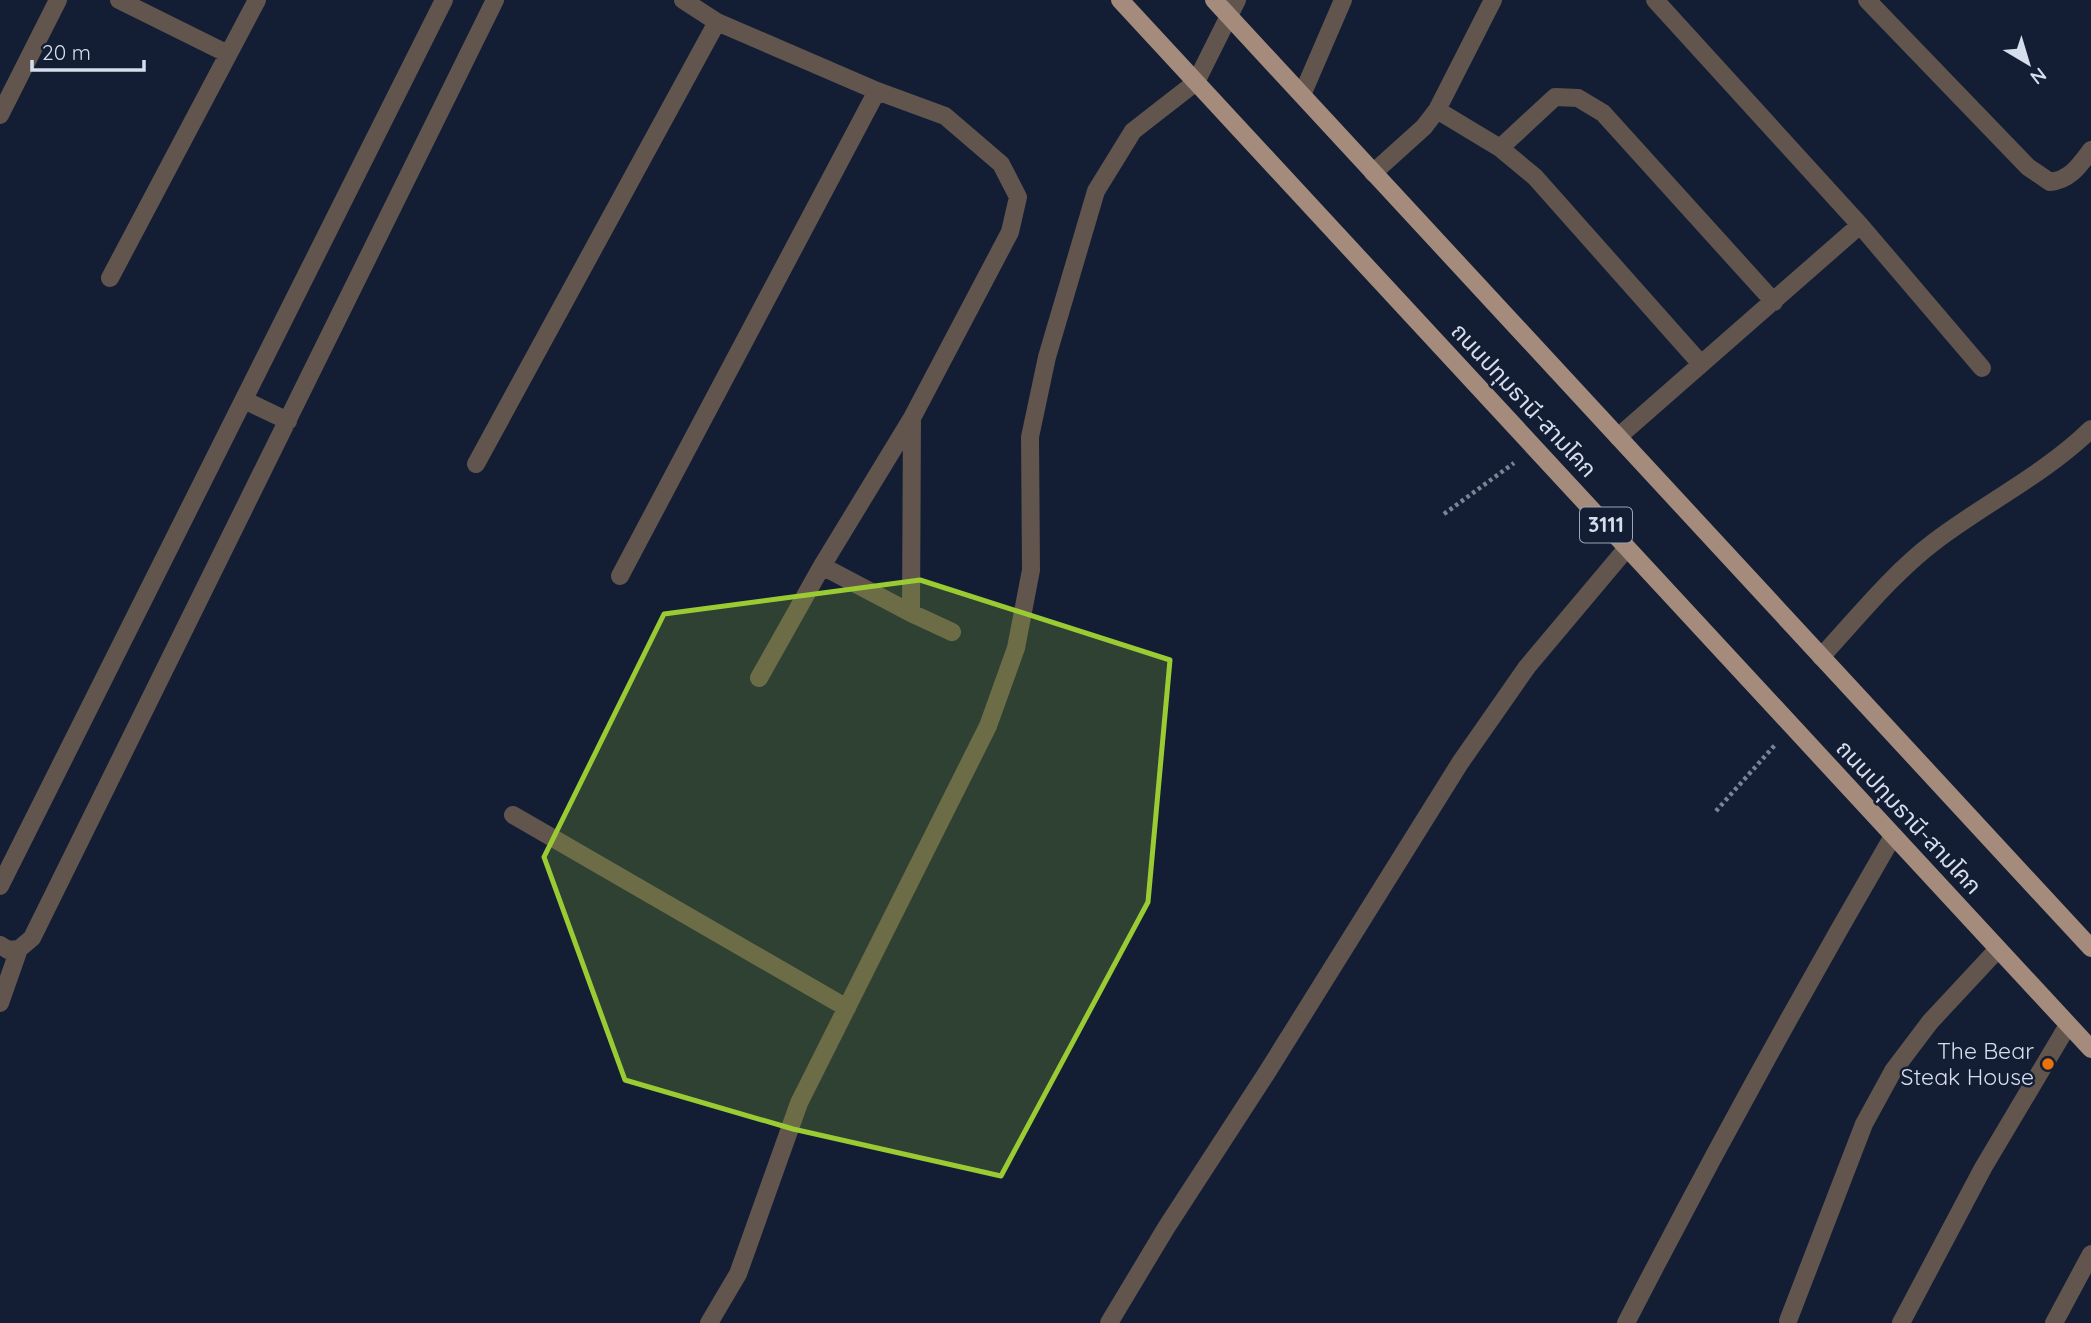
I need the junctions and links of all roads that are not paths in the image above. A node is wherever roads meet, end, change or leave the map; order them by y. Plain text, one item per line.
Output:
1 (58, 0) edge
2 (119, 0) edge
3 (257, 0) edge
4 (444, 0) edge
5 (495, 0) edge
6 (682, 0) edge
7 (1120, 0) edge
8 (1213, 0) edge
9 (1237, 0) edge
10 (1343, 0) edge
11 (1493, 0) edge
12 (1655, 0) edge
13 (1867, 0) edge
14 (1893, 0) edge
15 (1881, 14) junction
16 (1229, 17) junction
17 (717, 22) junction
18 (228, 54) junction
19 (1196, 82) junction
20 (877, 91) junction
21 (1302, 95) junction
22 (1437, 110) junction
23 (0, 116) edge
24 (1500, 148) junction
25 (2091, 150) edge
26 (1373, 173) junction
27 (1860, 225) junction
28 (110, 278) dead end
29 (1774, 302) junction
30 (1701, 363) junction
31 (1982, 368) dead end
32 (244, 400) junction
33 (912, 418) junction
34 (288, 421) junction
35 (2091, 429) edge
36 (1618, 437) junction
37 (476, 464) dead end
38 (1627, 548) junction
39 (821, 566) junction
40 (620, 576) dead end
41 (911, 613) junction
42 (952, 632) dead end
43 (1821, 657) junction
44 (759, 678) dead end
45 (513, 815) dead end
46 (1893, 836) junction
47 (0, 886) edge
48 (0, 945) edge
49 (2091, 948) edge
50 (19, 949) junction
51 (1998, 949) junction
52 (0, 1003) edge
53 (847, 1009) junction
54 (2068, 1025) junction
55 (2091, 1049) edge
56 (2091, 1254) edge
57 (1788, 1321) edge
58 (709, 1323) edge
59 (1110, 1323) edge
60 (1626, 1323) edge
61 (1901, 1323) edge
62 (2054, 1323) edge

1 - 23 street
2 - 18 street
3 - 18 street
4 - 32 street
5 - 34 street
6 - 17 street
7 - 19 main road, ถนนปทุมธานี-สามโคก / 3111
8 - 16 main road, ถนนปทุมธานี-สามโคก
9 - 16 street
10 - 21 street
11 - 22 street
12 - 27 street
13 - 15 street
14 - 15 street
15 - 25 street
16 - 19 street
16 - 21 main road, ถนนปทุมธานี-สามโคก
17 - 20 street
17 - 37 street
18 - 28 street
19 - 38 main road, ถนนปทุมธานี-สามโคก / 3111
19 - 53 street
20 - 33 street
20 - 40 street
21 - 26 main road, ถนนปทุมธานี-สามโคก
22 - 24 street
22 - 26 street
24 - 29 street
24 - 30 street
26 - 36 main road, ถนนปทุมธานี-สามโคก
27 - 29 street
27 - 31 street
29 - 30 street
30 - 36 street
32 - 34 street
32 - 47 street
33 - 39 street
33 - 41 street
34 - 50 street
35 - 43 street
36 - 43 main road, ถนนปทุมธานี-สามโคก
38 - 46 main road, ถนนปทุมธานี-สามโคก / 3111
38 - 59 street
39 - 41 street
39 - 44 street
41 - 42 street
43 - 49 main road, ถนนปทุมธานี-สามโคก
45 - 53 street
46 - 51 main road, ถนนปทุมธานี-สามโคก / 3111
46 - 60 street
48 - 50 street
50 - 52 street
51 - 54 main road, ถนนปทุมธานี-สามโคก / 3111
51 - 57 street
53 - 58 street
54 - 55 main road, ถนนปทุมธานี-สามโคก / 3111
54 - 61 street
56 - 62 street

